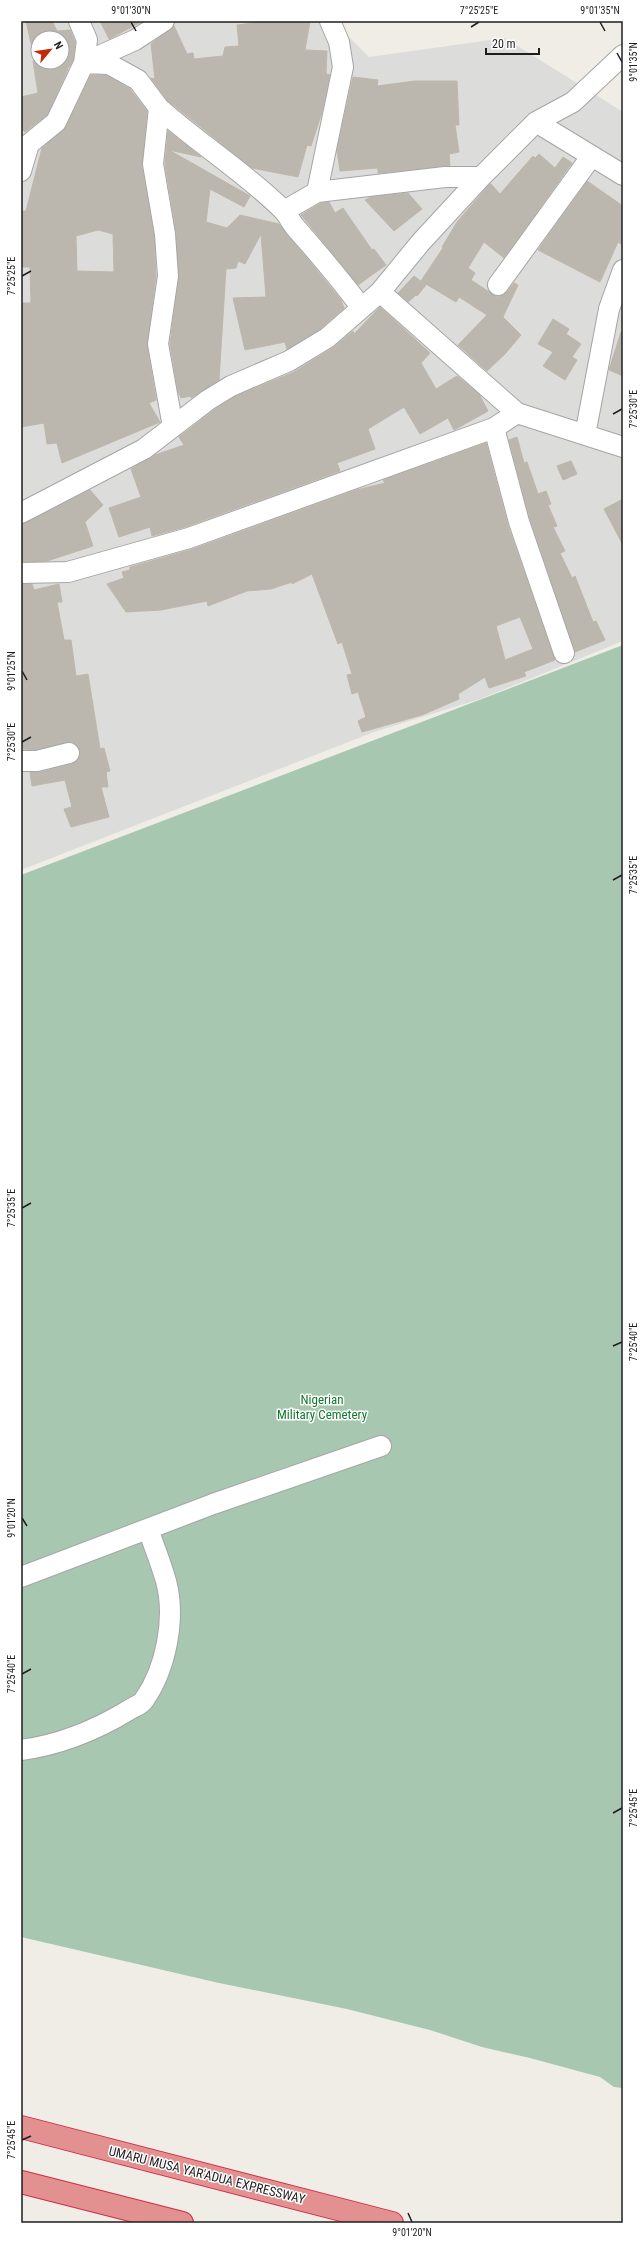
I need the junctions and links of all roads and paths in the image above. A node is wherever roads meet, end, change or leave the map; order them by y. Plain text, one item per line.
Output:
1 (79, 21) edge
2 (164, 21) edge
3 (330, 21) edge
4 (623, 55) edge
5 (84, 63) junction
6 (159, 108) junction
7 (536, 122) junction
8 (25, 141) edge
9 (591, 157) junction
10 (21, 171) edge
11 (623, 176) edge
12 (480, 177) junction
13 (317, 192) junction
14 (284, 211) junction
15 (623, 270) edge
16 (498, 285) dead end
17 (380, 292) junction
18 (361, 307) junction
19 (517, 413) junction
20 (173, 426) junction
21 (494, 428) junction
22 (585, 435) junction
23 (623, 447) edge
24 (21, 513) edge
25 (21, 573) edge
26 (564, 653) dead end
27 (69, 753) dead end
28 (21, 761) edge
29 (381, 1446) dead end
30 (148, 1529) junction
31 (21, 1577) edge
32 (21, 1750) edge
33 (21, 2127) edge
34 (21, 2182) edge
35 (182, 2223) edge
36 (392, 2223) edge

1 - 5 street
2 - 5 street
3 - 13 street
4 - 7 street
5 - 6 street
5 - 8 street
6 - 14 street
6 - 20 street
7 - 9 street
7 - 12 street
8 - 10 street
9 - 11 street
9 - 16 street
12 - 13 street
12 - 17 street
13 - 14 street
14 - 18 street
15 - 22 street
17 - 18 street
17 - 19 street
18 - 20 street
19 - 21 street
19 - 22 street
20 - 24 street
21 - 25 street
21 - 26 street
22 - 23 street
27 - 28 street
29 - 30 street
30 - 31 street
30 - 32 street
33 - 36 highway, UMARU MUSA YAR'ADUA EXPRESSWAY
34 - 35 highway

